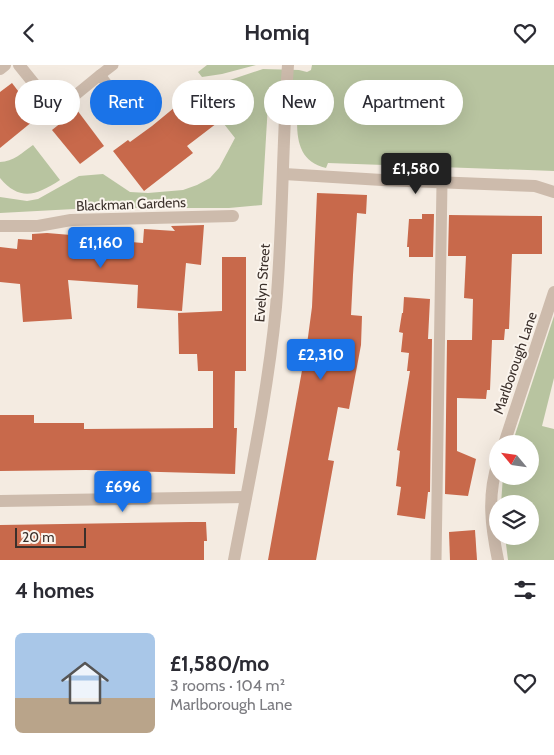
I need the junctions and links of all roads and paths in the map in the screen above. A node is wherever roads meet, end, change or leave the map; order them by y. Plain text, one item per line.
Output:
1 (5, 65) edge
2 (19, 65) edge
3 (114, 65) edge
4 (288, 65) edge
5 (0, 69) edge
6 (100, 75) junction
7 (31, 80) edge
8 (104, 80) edge
9 (80, 91) edge
10 (284, 174) junction
11 (442, 183) junction
12 (554, 192) edge
13 (233, 216) dead end
14 (0, 226) edge
15 (554, 292) edge
16 (507, 435) edge
17 (493, 485) edge
18 (246, 497) junction
19 (0, 501) edge
20 (234, 560) edge
21 (436, 560) edge
22 (498, 560) edge

1 - 5 street
2 - 7 street
3 - 6 lane
4 - 10 street, Evelyn Street
6 - 8 lane
6 - 9 lane
10 - 11 street
10 - 18 street, Evelyn Street
11 - 12 street
11 - 21 lane
13 - 14 street, Blackman Gardens
15 - 16 street, Marlborough Lane
17 - 22 street
18 - 19 street
18 - 20 street, Evelyn Street

